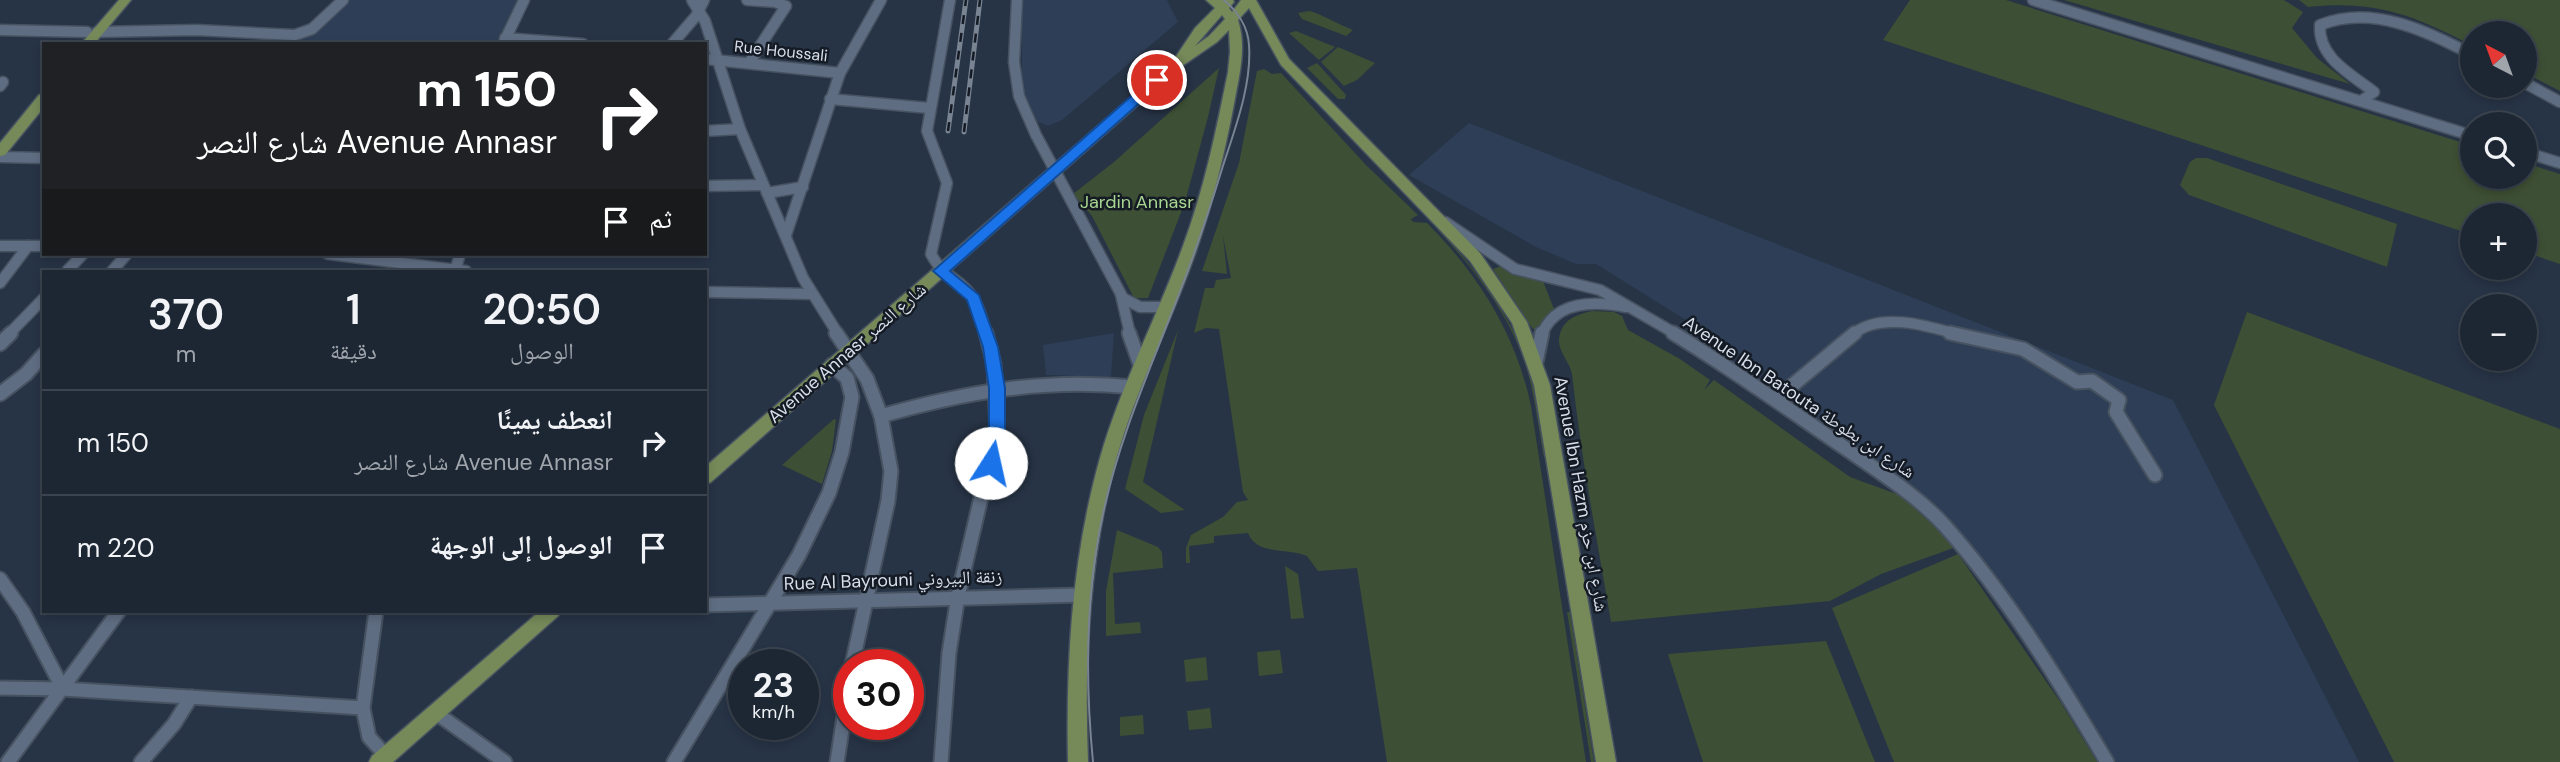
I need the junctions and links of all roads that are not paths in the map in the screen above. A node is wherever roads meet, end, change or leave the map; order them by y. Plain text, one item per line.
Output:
1 (114, 0) edge
2 (125, 0) edge
3 (343, 0) edge
4 (524, 0) edge
5 (747, 0) edge
6 (881, 0) edge
7 (950, 0) edge
8 (1017, 0) edge
9 (1249, 0) edge
10 (2033, 0) edge
11 (698, 3) edge
12 (1224, 7) edge
13 (1, 30) edge
14 (90, 36) edge
15 (284, 40) edge
16 (504, 41) edge
17 (530, 42) edge
18 (674, 42) edge
19 (2460, 49) edge
20 (707, 59) edge
21 (719, 61) junction
22 (749, 63) junction
23 (840, 73) junction
24 (42, 85) edge
25 (2538, 90) edge
26 (830, 99) junction
27 (42, 101) edge
28 (2361, 102) junction
29 (2560, 102) edge
30 (929, 108) junction
31 (740, 129) junction
32 (707, 131) edge
33 (2460, 132) edge
34 (0, 135) edge
35 (0, 155) edge
36 (2537, 156) edge
37 (42, 158) edge
38 (2560, 163) edge
39 (1056, 169) junction
40 (707, 186) edge
41 (803, 187) junction
42 (765, 189) junction
43 (1439, 219) junction
44 (786, 235) junction
45 (0, 246) edge
46 (27, 246) junction
47 (42, 246) edge
48 (81, 256) edge
49 (125, 256) edge
50 (344, 256) edge
51 (361, 258) junction
52 (68, 270) edge
53 (113, 270) edge
54 (351, 270) edge
55 (451, 270) edge
56 (940, 271) junction
57 (0, 283) edge
58 (707, 292) edge
59 (811, 294) junction
60 (1121, 295) junction
61 (42, 300) edge
62 (1166, 307) junction
63 (1633, 309) junction
64 (0, 344) edge
65 (850, 350) junction
66 (42, 356) edge
67 (1536, 362) junction
68 (832, 365) junction
69 (1142, 367) junction
70 (1133, 387) junction
71 (997, 388) junction
72 (0, 394) edge
73 (1776, 399) junction
74 (881, 416) junction
75 (707, 475) edge
76 (2155, 475) dead end
77 (0, 579) edge
78 (1082, 595) junction
79 (958, 596) junction
80 (865, 600) junction
81 (771, 604) junction
82 (707, 605) edge
83 (118, 613) edge
84 (376, 613) edge
85 (550, 613) edge
86 (855, 649) edge
87 (0, 688) edge
88 (63, 689) junction
89 (191, 696) junction
90 (363, 708) junction
91 (436, 713) junction
92 (840, 740) edge
93 (383, 759) edge
94 (8, 762) edge
95 (141, 762) edge
96 (505, 762) edge
97 (674, 762) edge
98 (837, 762) edge
99 (941, 762) edge
100 (1078, 762) edge
101 (1606, 762) edge
102 (2107, 762) edge

1 - 14 main road
2 - 14 main road
3 - 15 street
4 - 16 street
5 - 22 street
6 - 23 street
7 - 30 street
8 - 39 street
9 - 12 main road, Avenue Annasr شارع النصر
9 - 43 main road, Avenue Ibn Hazm شارع ابن حزم
10 - 28 street
11 - 18 street
11 - 21 street
12 - 39 main road, Avenue Annasr شارع النصر
12 - 62 main road
13 - 14 street
14 - 15 street
16 - 17 street
19 - 28 street
20 - 21 street, Rue Houssali
21 - 22 street, Rue Houssali
21 - 31 street
22 - 23 street, Rue Houssali
23 - 26 street
24 - 34 main road
25 - 29 street
26 - 30 street
26 - 41 street
27 - 35 main road
28 - 33 street
30 - 56 street
31 - 32 street
31 - 42 street
35 - 37 street
36 - 38 street
39 - 56 main road, Avenue Annasr شارع النصر
39 - 60 street
40 - 42 street
41 - 42 street
41 - 44 street
42 - 44 street
43 - 63 street, Avenue Ibn Batouta شارع ابن بطوطة
43 - 67 main road, Avenue Ibn Hazm شارع ابن حزم
44 - 59 street
45 - 46 street
46 - 47 street
46 - 57 street
48 - 52 street
49 - 53 street
50 - 51 street
51 - 54 street
51 - 55 street
56 - 65 main road, Avenue Annasr شارع النصر
56 - 71 street
58 - 59 street
59 - 65 street
60 - 62 street
60 - 69 street
61 - 64 street
62 - 69 main road
63 - 67 street, Avenue Ibn Batouta شارع ابن بطوطة
63 - 73 street, Avenue Ibn Batouta شارع ابن بطوطة
65 - 68 main road, Avenue Annasr شارع النصر
65 - 74 street
66 - 72 street
67 - 101 main road, Avenue Ibn Hazm شارع ابن حزم
68 - 75 main road, Avenue Annasr شارع النصر
68 - 81 street
69 - 70 main road
70 - 71 street
70 - 78 main road
71 - 74 street
71 - 79 street
73 - 76 street
73 - 102 street, Avenue Ibn Batouta شارع ابن بطوطة
74 - 80 street
77 - 88 street
78 - 79 street, Rue Al Bayrouni زنقة البيروني
78 - 100 main road
79 - 80 street, Rue Al Bayrouni زنقة البيروني
79 - 99 street
80 - 81 street, Rue Al Bayrouni زنقة البيروني
80 - 86 street
81 - 82 street, Rue Al Bayrouni زنقة البيروني
81 - 97 street
83 - 88 street
84 - 90 street
85 - 91 main road
87 - 88 street
88 - 89 street
88 - 94 street
89 - 90 street
89 - 95 street
90 - 93 street
91 - 93 main road
91 - 96 street
92 - 98 street

